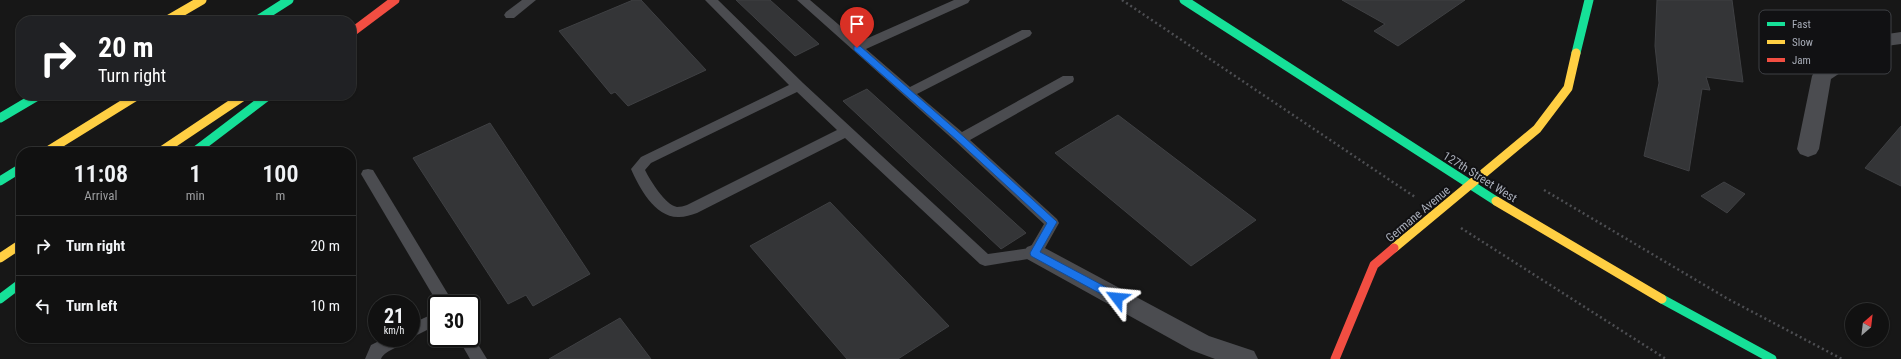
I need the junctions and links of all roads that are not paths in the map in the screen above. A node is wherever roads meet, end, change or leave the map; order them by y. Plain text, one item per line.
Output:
1 (202, 0) edge
2 (289, 0) edge
3 (388, 0) edge
4 (395, 0) edge
5 (530, 0) edge
6 (711, 0) edge
7 (803, 0) edge
8 (964, 0) edge
9 (1184, 0) edge
10 (1589, 0) edge
11 (510, 15) dead end
12 (175, 16) edge
13 (264, 16) edge
14 (356, 21) edge
15 (356, 29) edge
16 (1026, 34) dead end
17 (1901, 38) edge
18 (1891, 39) edge
19 (857, 48) junction
20 (1825, 74) edge
21 (1068, 79) dead end
22 (798, 86) junction
23 (908, 93) junction
24 (31, 100) edge
25 (130, 100) edge
26 (238, 100) edge
27 (263, 100) edge
28 (0, 118) edge
29 (847, 131) junction
30 (961, 139) junction
31 (54, 147) edge
32 (167, 147) edge
33 (201, 147) edge
34 (1808, 149) dead end
35 (16, 171) edge
36 (368, 174) dead end
37 (0, 181) edge
38 (1470, 186) junction
39 (16, 247) edge
40 (1035, 253) junction
41 (0, 258) edge
42 (16, 287) edge
43 (441, 295) edge
44 (0, 299) edge
45 (382, 347) edge
46 (471, 347) edge
47 (373, 359) edge
48 (478, 359) edge
49 (1245, 359) edge
50 (1335, 359) edge
51 (1772, 359) edge

1 - 12 main road
2 - 13 main road
3 - 14 main road
4 - 15 main road
5 - 11 lane
6 - 22 lane
7 - 19 lane
8 - 19 lane
9 - 38 main road, 127th Street West
10 - 38 main road, Germane Avenue
16 - 23 lane
17 - 18 street
19 - 23 lane
20 - 34 street
21 - 30 lane
22 - 29 lane
22 - 29 lane
23 - 30 lane
24 - 28 main road
25 - 31 main road
26 - 32 main road
27 - 33 main road
29 - 40 lane
30 - 40 lane
35 - 37 main road
36 - 43 lane
38 - 50 main road, Germane Avenue
38 - 51 main road, 127th Street West
39 - 41 main road
40 - 49 street
42 - 44 main road
45 - 47 lane
46 - 48 lane

